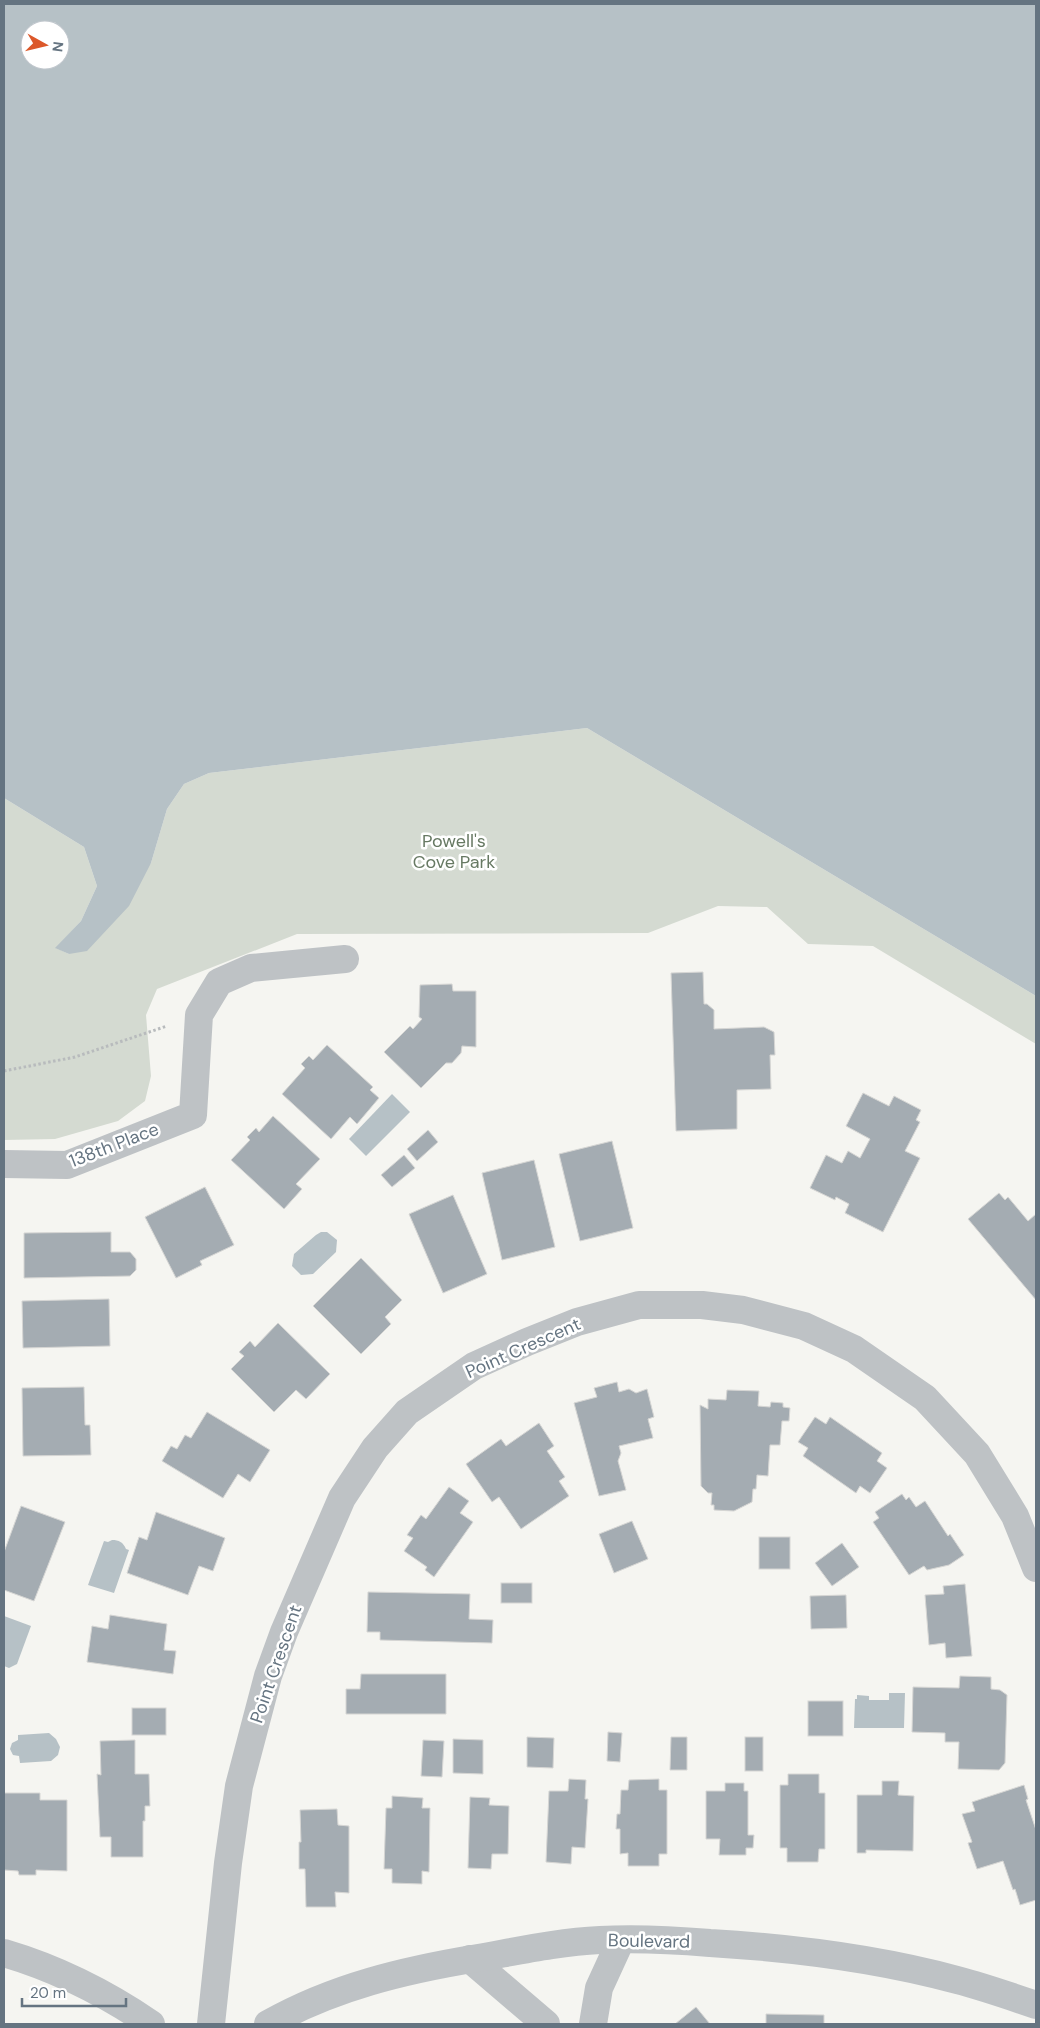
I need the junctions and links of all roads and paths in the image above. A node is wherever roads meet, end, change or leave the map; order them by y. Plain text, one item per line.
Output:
1 (345, 959) dead end
2 (199, 1015) junction
3 (4, 1071) edge
4 (4, 1164) edge
5 (1036, 1568) edge
6 (621, 1940) junction
7 (4, 1953) edge
8 (470, 1959) junction
9 (1036, 2005) edge
10 (150, 2024) edge
11 (211, 2024) edge
12 (268, 2024) edge
13 (546, 2024) edge
14 (593, 2024) edge

1 - 2 street
2 - 3 path
2 - 4 street, 138th Place
5 - 11 street, Point Crescent
6 - 8 street, Boulevard
6 - 9 street, Boulevard
6 - 14 street
7 - 10 street
8 - 12 street, Boulevard
8 - 13 street

